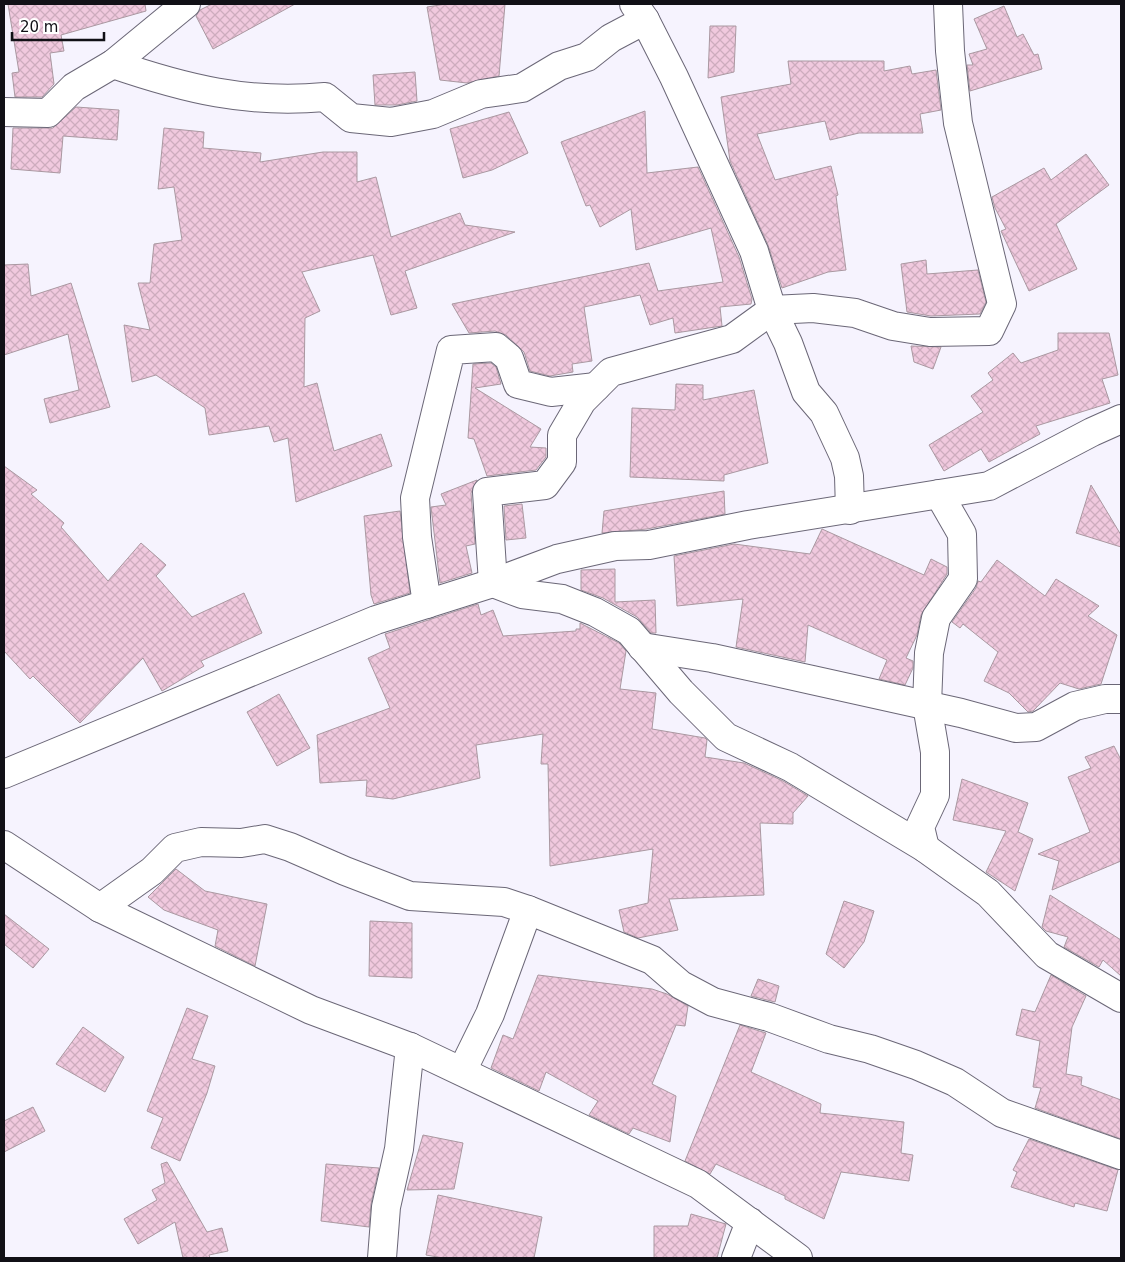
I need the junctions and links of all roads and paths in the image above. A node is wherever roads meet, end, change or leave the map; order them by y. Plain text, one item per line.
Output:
1 (186, 4) edge
2 (948, 4) edge
3 (640, 12) edge
4 (113, 64) junction
5 (4, 112) edge
6 (772, 310) junction
7 (596, 387) junction
8 (1121, 420) edge
9 (939, 494) junction
10 (850, 510) junction
11 (493, 583) junction
12 (427, 604) junction
13 (642, 647) junction
14 (1116, 692) edge
15 (927, 705) junction
16 (4, 774) edge
17 (4, 845) edge
18 (925, 848) junction
19 (100, 908) junction
20 (528, 910) junction
21 (1121, 998) edge
22 (410, 1047) junction
23 (462, 1071) junction
24 (1121, 1155) edge
25 (750, 1222) junction
26 (382, 1258) edge
27 (736, 1258) edge
28 (798, 1258) edge

1 - 4 street
2 - 6 street
3 - 4 street
3 - 6 street
4 - 5 street
6 - 7 street
6 - 10 street
7 - 11 street
7 - 12 street
8 - 9 street
9 - 10 street
9 - 15 street
10 - 11 street
11 - 12 street
11 - 13 street
12 - 16 street
13 - 15 street
13 - 18 street
14 - 15 street
15 - 18 street
17 - 19 street
18 - 21 street
19 - 20 street
19 - 22 street
20 - 23 street
20 - 24 street
22 - 23 street
22 - 26 street
23 - 25 street
25 - 27 street
25 - 28 street

